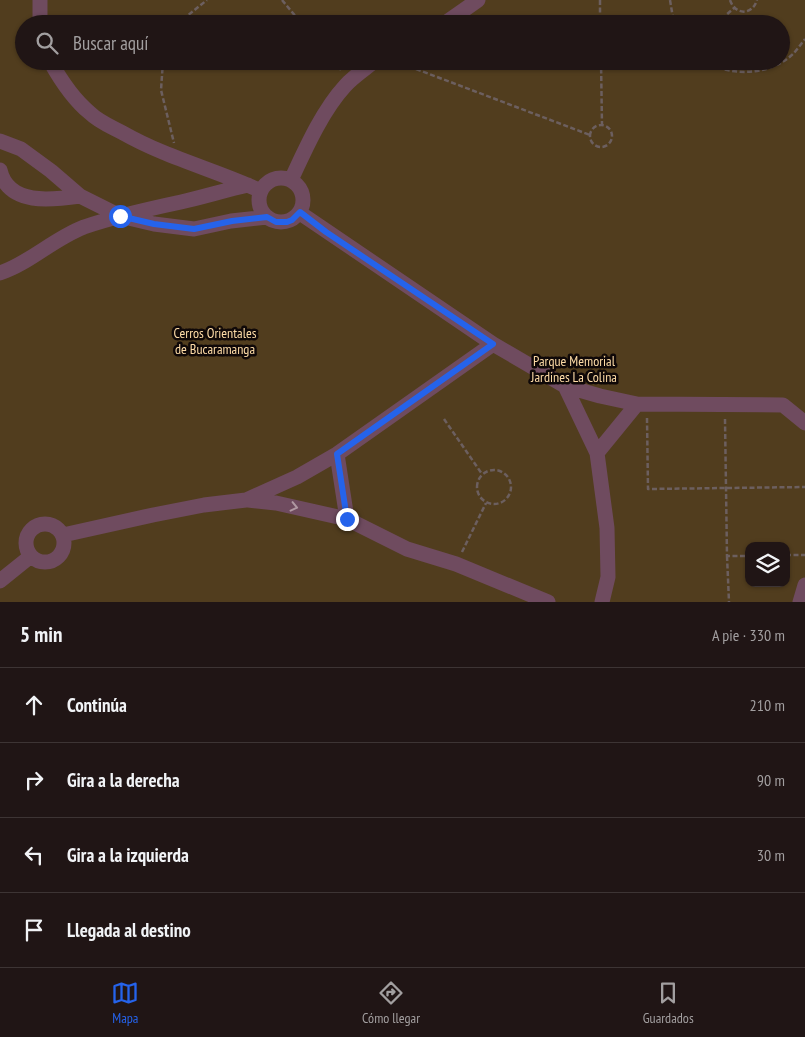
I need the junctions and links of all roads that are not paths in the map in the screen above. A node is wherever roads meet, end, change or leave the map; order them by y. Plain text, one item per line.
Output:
1 (40, 0) edge
2 (478, 0) edge
3 (40, 15) edge
4 (457, 15) edge
5 (54, 70) edge
6 (364, 70) edge
7 (0, 141) edge
8 (0, 170) edge
9 (291, 180) junction
10 (255, 188) junction
11 (80, 196) junction
12 (300, 212) junction
13 (120, 216) junction
14 (267, 217) junction
15 (0, 273) edge
16 (493, 344) junction
17 (565, 386) junction
18 (642, 404) junction
19 (805, 423) edge
20 (597, 453) junction
21 (337, 454) junction
22 (246, 500) junction
23 (347, 519) junction
24 (63, 535) junction
25 (31, 556) junction
26 (0, 581) edge
27 (805, 585) edge
28 (548, 602) edge
29 (602, 602) edge
30 (800, 602) edge

1 - 3 lane
2 - 4 lane
5 - 10 lane
6 - 9 lane
7 - 11 lane
8 - 11 lane
9 - 10 lane
9 - 12 lane
10 - 13 lane
10 - 14 lane
11 - 13 lane
12 - 14 lane
12 - 16 lane
13 - 14 lane
13 - 15 lane
16 - 17 lane
16 - 21 lane
17 - 18 lane
17 - 20 lane
18 - 19 lane
18 - 20 lane
20 - 29 lane
21 - 22 lane
21 - 23 lane
22 -> 23 lane
22 - 24 lane
23 - 28 lane
24 - 25 lane
24 - 25 lane
25 - 26 lane
27 - 30 lane

